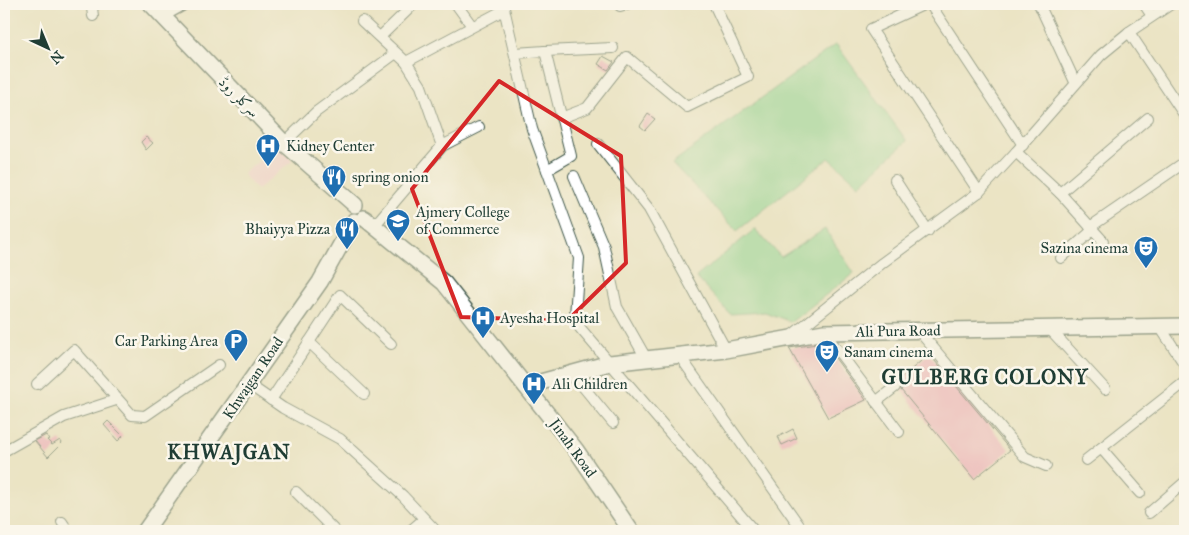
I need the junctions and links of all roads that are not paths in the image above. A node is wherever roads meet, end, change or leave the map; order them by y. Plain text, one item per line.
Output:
1 (96, 4) edge
2 (180, 4) edge
3 (414, 4) edge
4 (456, 4) edge
5 (714, 4) edge
6 (925, 4) edge
7 (930, 4) edge
8 (1038, 4) edge
9 (1144, 4) edge
10 (1172, 4) edge
11 (504, 7) edge
12 (156, 9) edge
13 (93, 16) dead end
14 (1152, 16) junction
15 (362, 21) dead end
16 (472, 26) junction
17 (1129, 32) junction
18 (380, 37) junction
19 (613, 48) dead end
20 (545, 51) junction
21 (396, 53) junction
22 (515, 53) junction
23 (406, 62) junction
24 (1075, 82) junction
25 (1185, 116) edge
26 (561, 118) junction
27 (1148, 118) dead end
28 (480, 127) dead end
29 (284, 143) junction
30 (598, 144) dead end
31 (442, 146) junction
32 (1019, 148) junction
33 (1185, 162) edge
34 (547, 170) junction
35 (574, 176) dead end
36 (895, 180) dead end
37 (979, 192) junction
38 (1060, 193) junction
39 (364, 221) junction
40 (1092, 229) junction
41 (928, 230) junction
42 (1103, 241) dead end
43 (1062, 258) dead end
44 (1185, 326) edge
45 (1048, 327) junction
46 (1160, 327) junction
47 (919, 331) junction
48 (824, 332) junction
49 (791, 336) junction
50 (309, 342) junction
51 (391, 344) dead end
52 (726, 350) junction
53 (680, 355) junction
54 (647, 360) junction
55 (610, 363) junction
56 (219, 365) dead end
57 (1185, 365) edge
58 (571, 372) junction
59 (1185, 382) edge
60 (37, 384) dead end
61 (248, 384) junction
62 (526, 386) junction
63 (895, 387) dead end
64 (1105, 389) dead end
65 (364, 394) dead end
66 (116, 400) junction
67 (271, 400) junction
68 (876, 402) junction
69 (613, 423) dead end
70 (899, 432) dead end
71 (1101, 448) junction
72 (4, 451) edge
73 (1086, 460) dead end
74 (1046, 466) dead end
75 (1185, 482) edge
76 (296, 492) dead end
77 (1140, 493) dead end
78 (1149, 513) dead end
79 (424, 519) junction
80 (62, 522) dead end
81 (68, 531) edge
82 (145, 531) edge
83 (335, 531) edge
84 (410, 531) edge
85 (436, 531) edge
86 (631, 531) edge
87 (754, 531) edge
88 (803, 531) edge

1 - 13 street
2 - 12 street
3 - 18 street
4 - 16 street
5 - 26 street
6 - 37 street
7 - 32 street
8 - 24 street
9 - 14 street
10 - 14 street
11 - 16 street
11 - 22 street
12 - 29 street, سرکلر روڈ
14 - 17 street
15 - 18 street
16 - 23 street
17 - 24 street
17 - 25 street
18 - 21 street
19 - 20 street
20 - 22 street
20 - 26 street
21 - 23 street
21 - 29 street
22 - 34 street
23 - 31 street
24 - 32 street
26 - 34 street
27 - 38 street
28 - 31 street
29 - 39 street, سرکلر روڈ
30 - 52 street
31 - 39 street
32 - 37 street
32 - 38 street
33 - 40 street
34 - 55 street
35 - 54 street
36 - 41 street
37 - 41 street
38 - 40 street
39 - 61 street, Khwajgan Road
39 - 62 street, Jinah Road
40 - 42 street
40 - 43 street
41 - 49 street
44 - 46 street, Ali Pura Road
45 - 46 street, Ali Pura Road
45 - 47 street, Ali Pura Road
45 - 64 street
46 - 57 street
47 - 48 street, Ali Pura Road
47 - 74 street
48 - 49 street, Ali Pura Road
48 - 68 street
49 - 52 street, Ali Pura Road
50 - 51 street
50 - 65 street
50 - 67 street
52 - 53 street, Ali Pura Road
53 - 54 street, Ali Pura Road
53 - 88 street
54 - 55 street, Ali Pura Road
55 - 58 street, Ali Pura Road
55 - 87 street
56 - 66 street
58 - 62 street, Ali Pura Road
58 - 69 street
59 - 71 street
60 - 66 street
61 - 67 street
61 - 82 street, Khwajgan Road
62 - 86 street, Jinah Road
63 - 68 street
66 - 72 street
67 - 79 street
68 - 70 street
71 - 73 street
71 - 77 street
75 - 78 street
76 - 83 street
79 - 84 street
79 - 85 street
80 - 81 street

